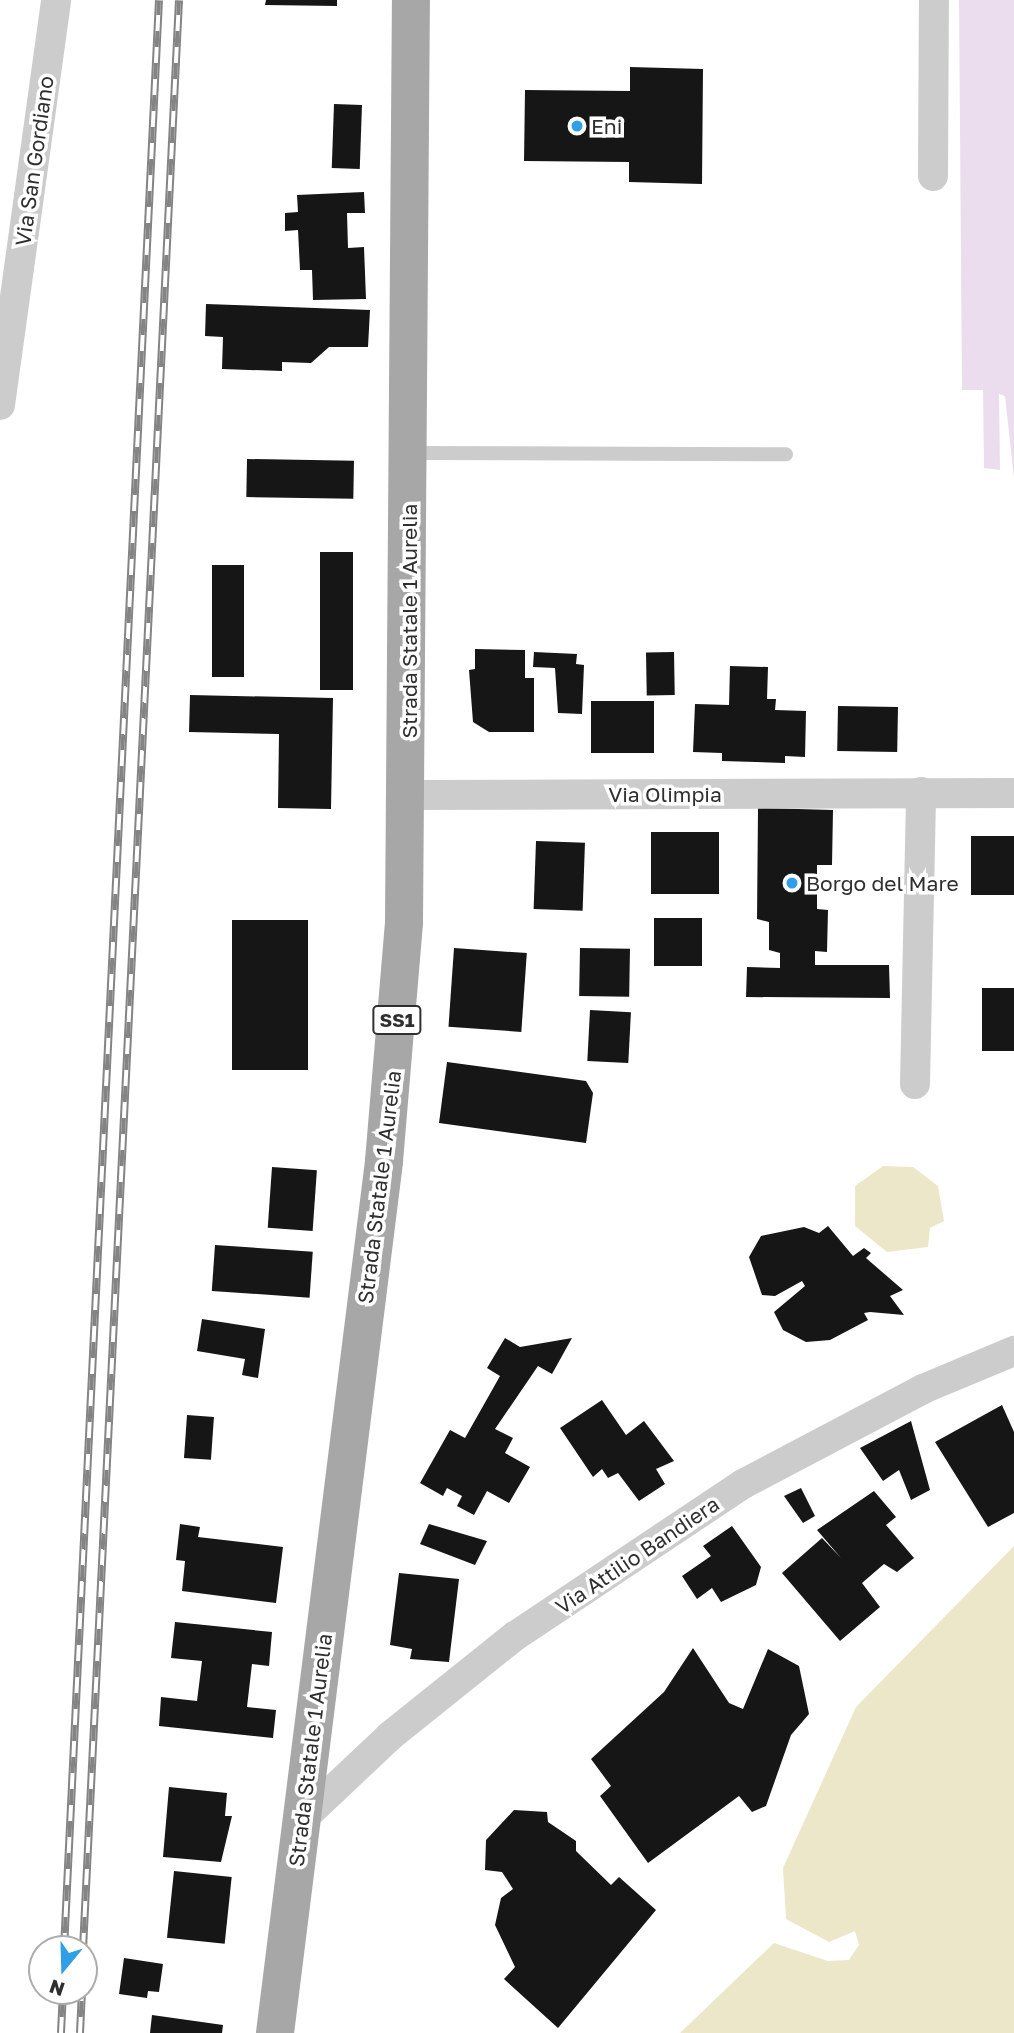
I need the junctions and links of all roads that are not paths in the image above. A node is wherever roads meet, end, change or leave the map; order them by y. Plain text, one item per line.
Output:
1 (56, 0) edge
2 (411, 0) edge
3 (934, 0) edge
4 (933, 176) dead end
5 (0, 405) edge
6 (410, 453) junction
7 (786, 454) dead end
8 (921, 792) junction
9 (1014, 793) edge
10 (409, 795) junction
11 (915, 1084) dead end
12 (1014, 1351) edge
13 (300, 1820) junction
14 (275, 2033) edge

1 - 5 street, Via San Gordiano
2 - 6 main road, Strada Statale 1 Aurelia / SS1
3 - 4 street
6 - 7 lane
6 - 10 main road, Strada Statale 1 Aurelia / SS1
8 - 9 street, Via Olimpia
8 - 10 street, Via Olimpia
8 - 11 street
10 - 13 main road, Strada Statale 1 Aurelia / SS1
12 - 13 street, Via Attilio Bandiera
13 - 14 main road, Strada Statale 1 Aurelia / SS1

